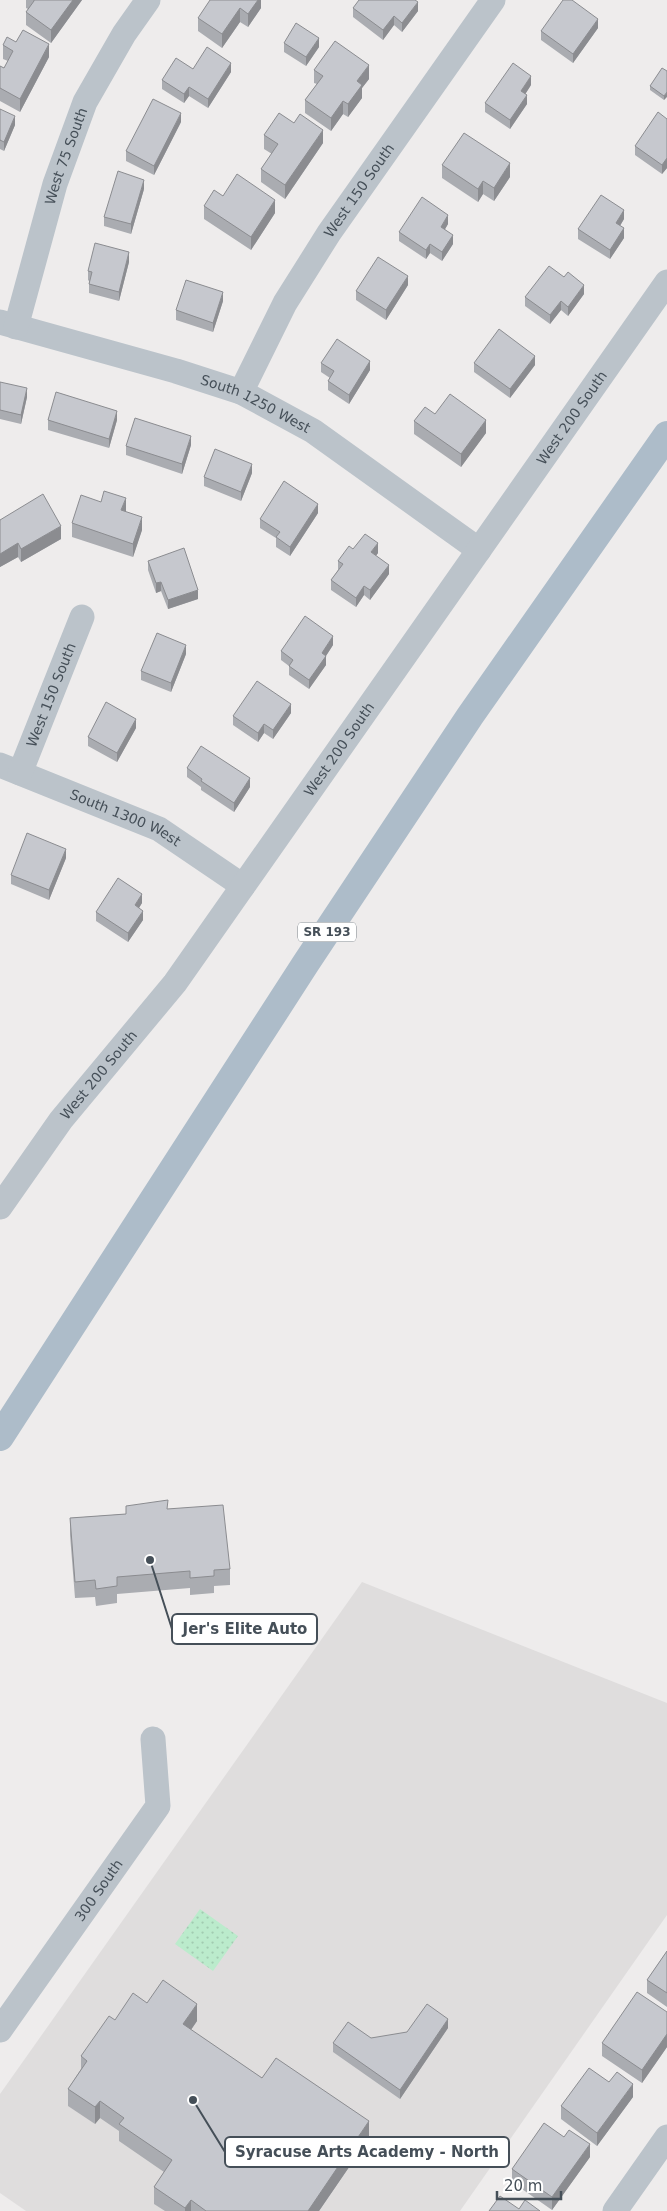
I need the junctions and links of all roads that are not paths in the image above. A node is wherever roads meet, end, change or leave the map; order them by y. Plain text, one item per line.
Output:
1 (148, 0) edge
2 (493, 0) edge
3 (667, 282) edge
4 (8, 324) edge
5 (241, 392) junction
6 (667, 435) edge
7 (479, 550) junction
8 (82, 617) dead end
9 (10, 769) edge
10 (243, 886) junction
11 (0, 1207) edge
12 (0, 1437) edge
13 (153, 1739) dead end
14 (0, 2030) edge
15 (667, 2137) edge
16 (615, 2211) edge

1 - 4 street, West 75 South
2 - 5 street, West 150 South
3 - 7 street, West 200 South
4 - 5 street, South 1250 West
5 - 7 street, South 1250 West
6 - 12 main road, SR 193
7 - 10 street, West 200 South
8 - 9 street, West 150 South
9 - 10 street, South 1300 West
10 - 11 street, West 200 South
13 - 14 street, 300 South
15 - 16 street

